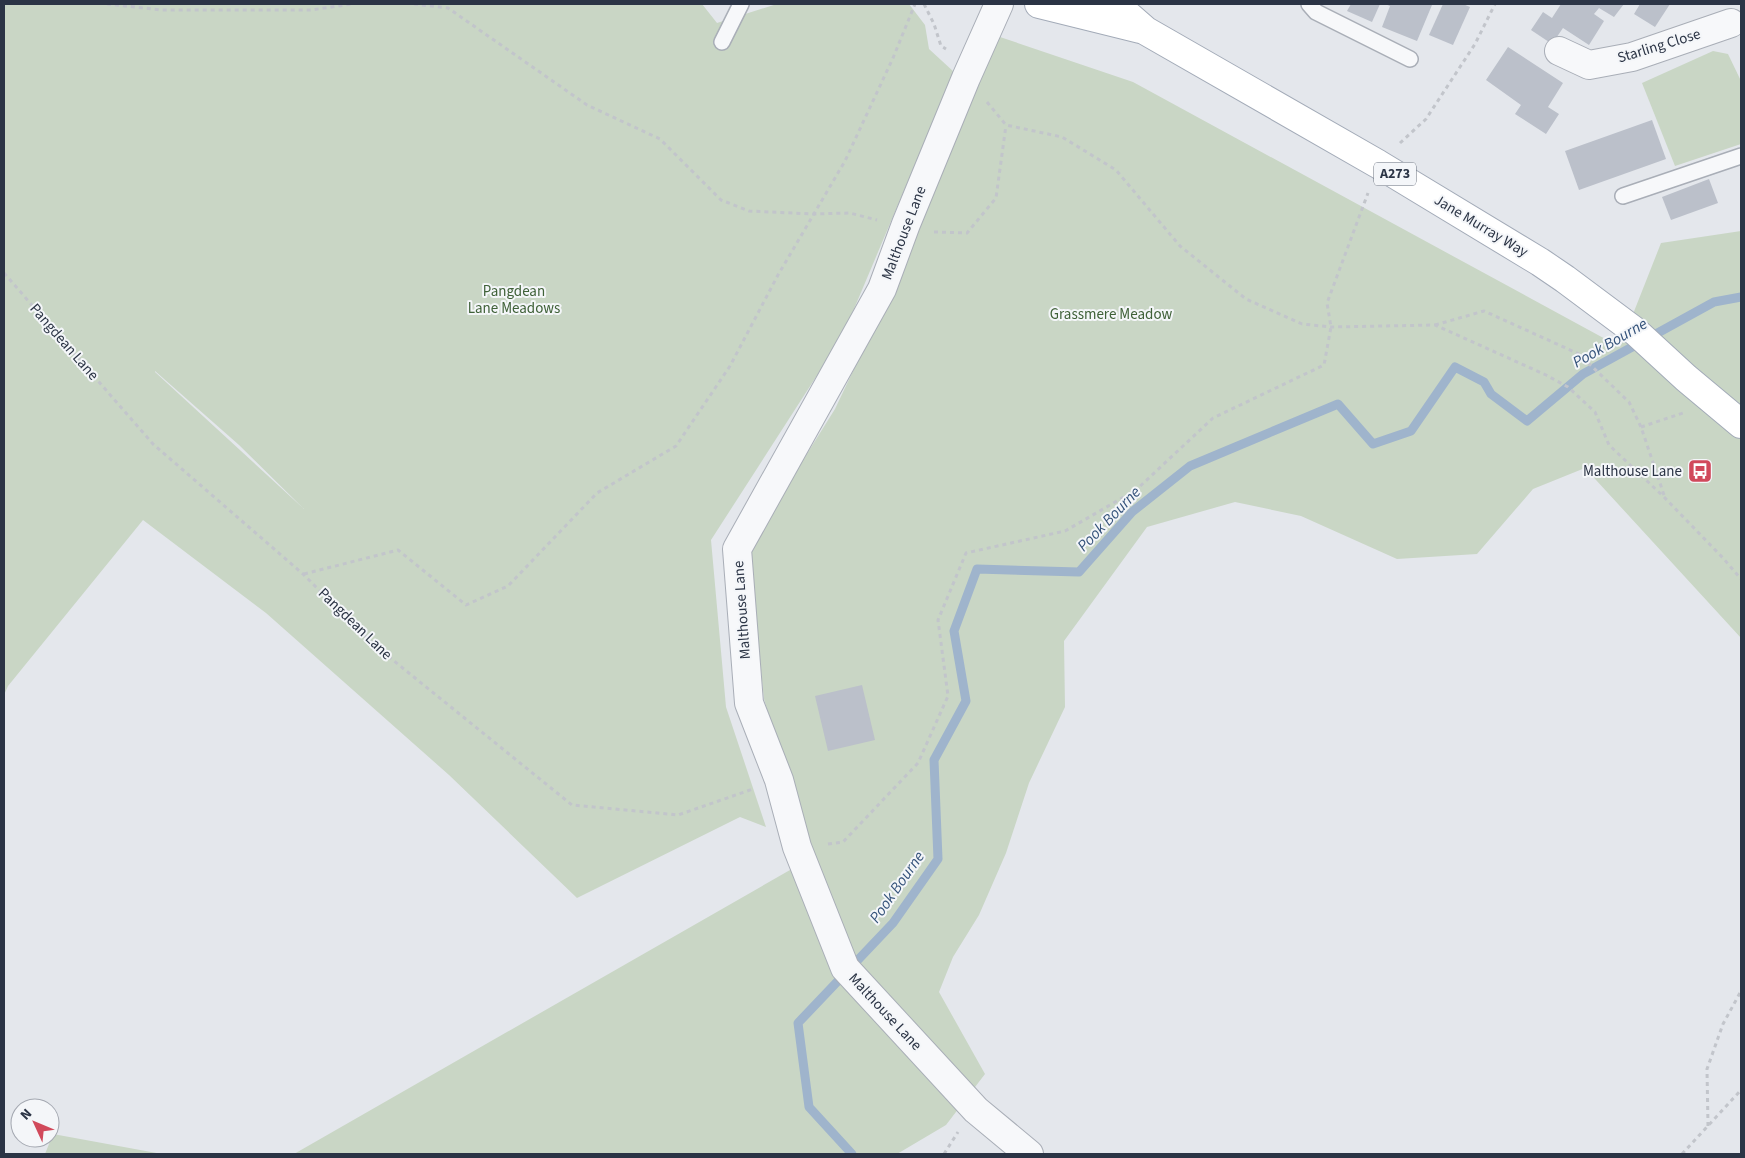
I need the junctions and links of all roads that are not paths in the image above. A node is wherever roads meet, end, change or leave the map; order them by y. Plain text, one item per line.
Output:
1 (741, 4) edge
2 (999, 4) edge
3 (1039, 4) edge
4 (1115, 4) edge
5 (1309, 4) edge
6 (1733, 21) edge
7 (1146, 31) junction
8 (722, 42) dead end
9 (1559, 50) dead end
10 (1410, 59) dead end
11 (1741, 156) edge
12 (1623, 196) dead end
13 (1741, 424) edge
14 (1029, 1154) edge

1 - 8 lane
2 - 14 street, Malthouse Lane
3 - 7 main road, Jane Murray Way / A273
4 - 7 main road, Jane Murray Way / A273
5 - 10 lane
6 - 9 street, Starling Close
7 - 13 main road, Jane Murray Way / A273
11 - 12 lane

